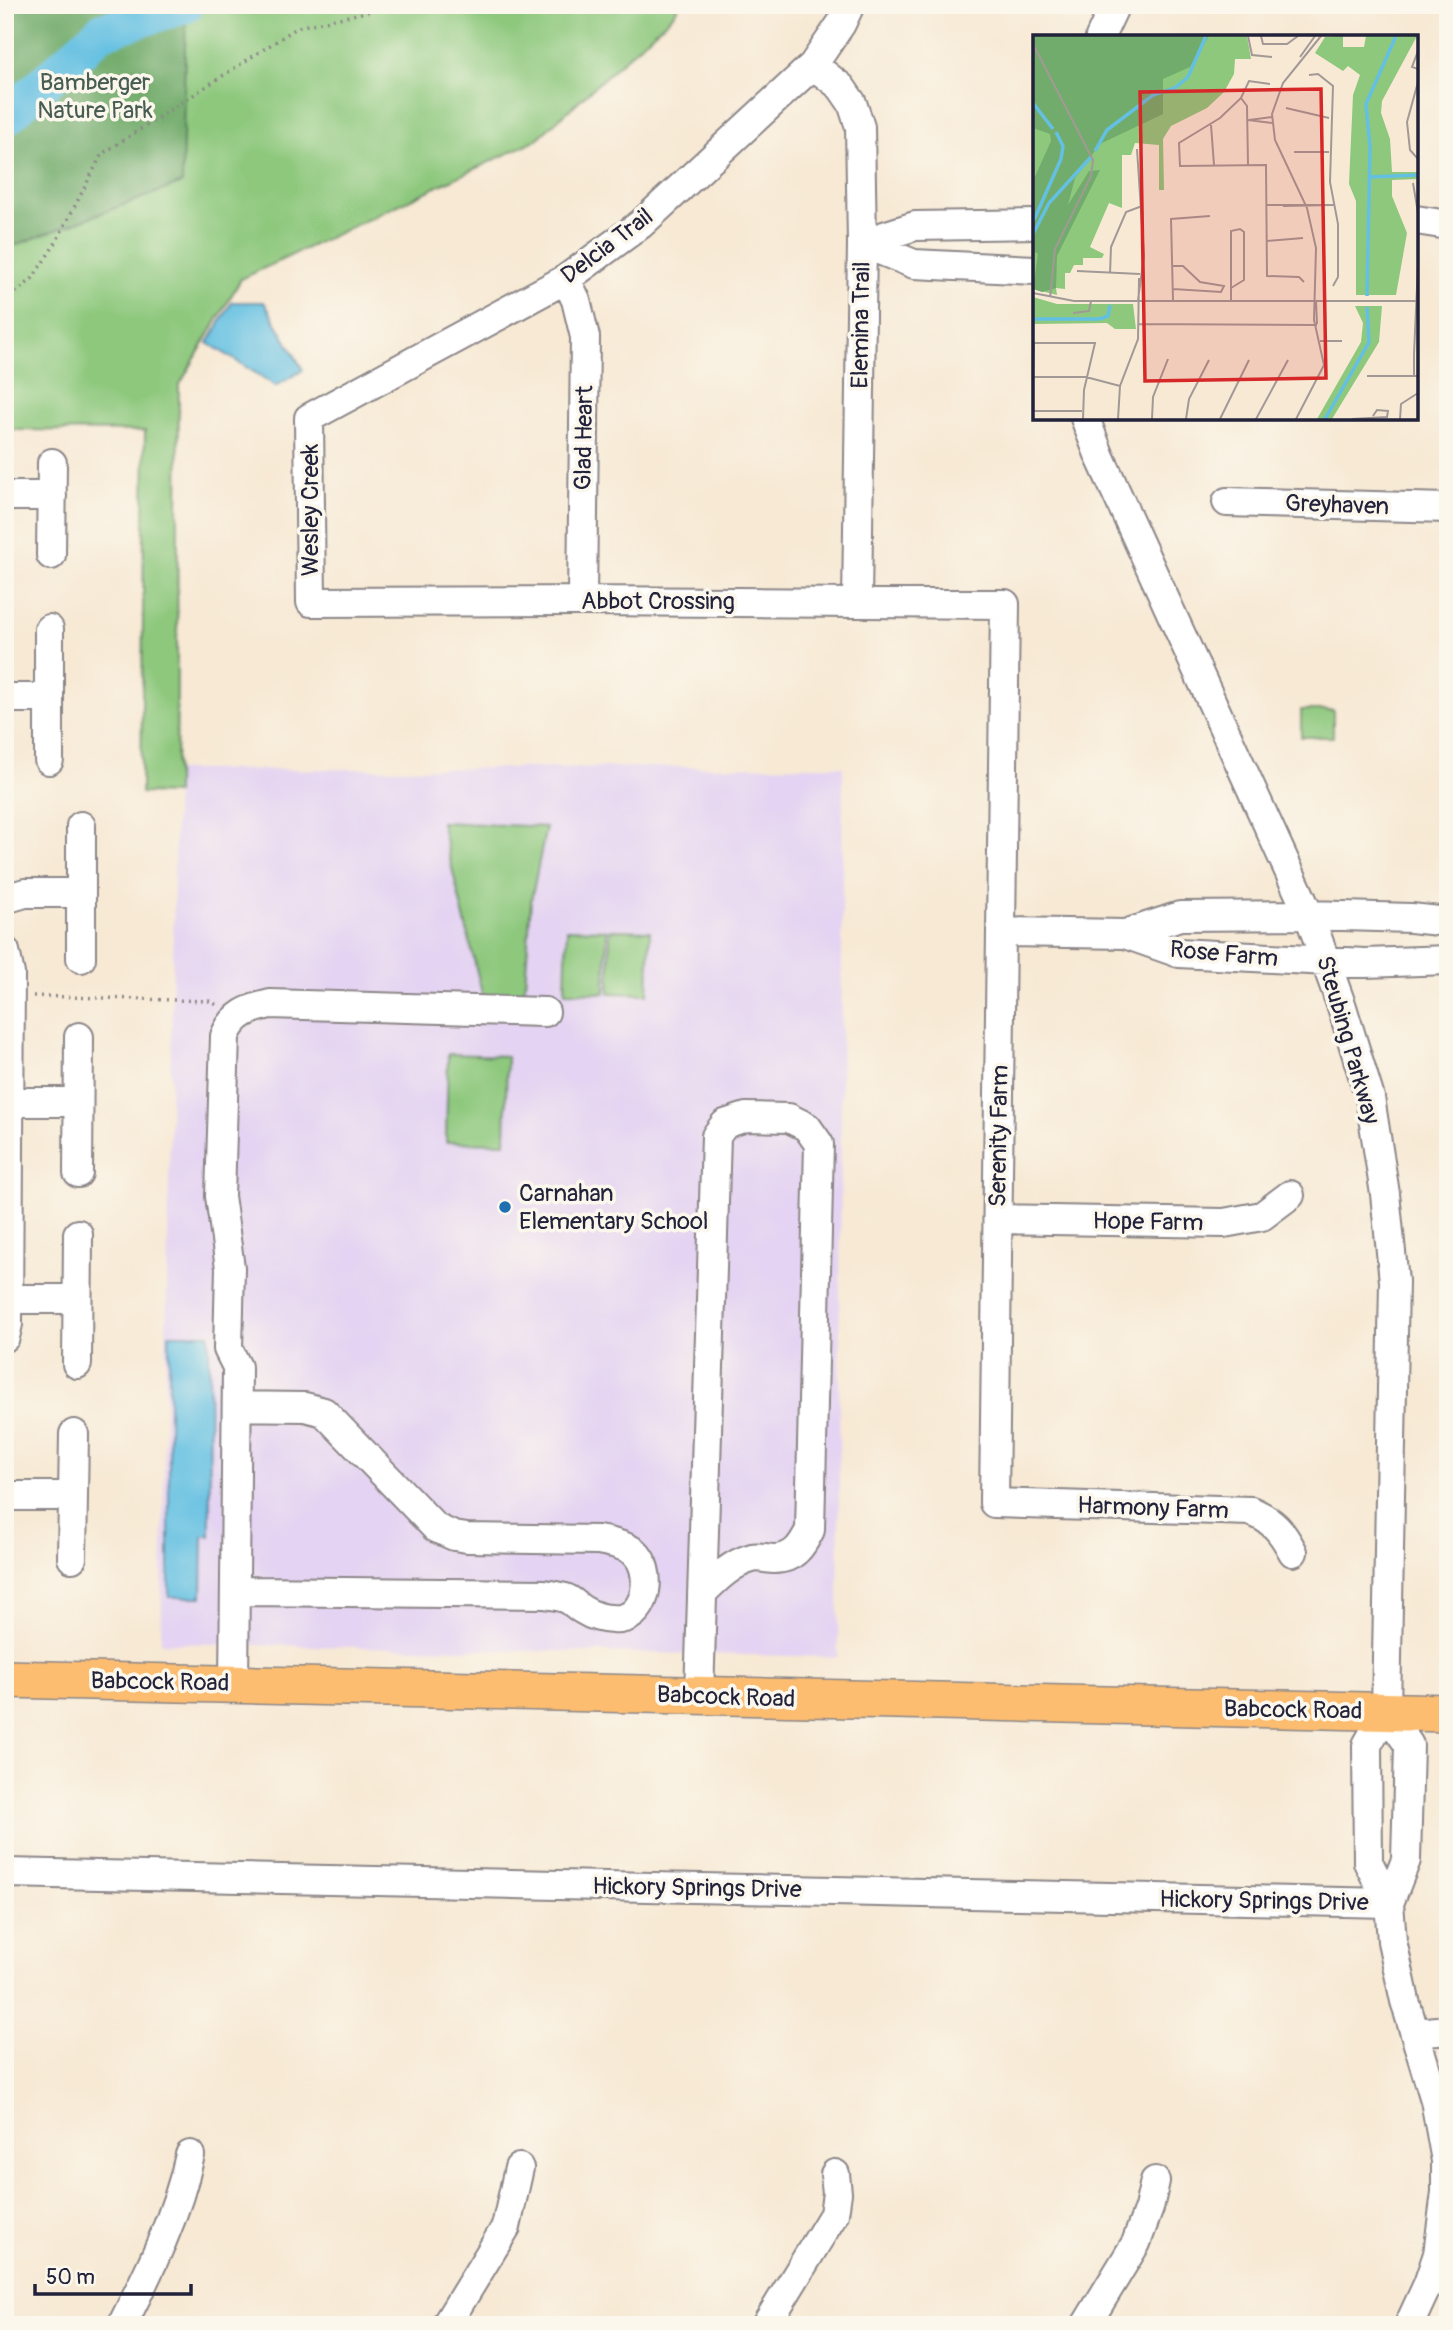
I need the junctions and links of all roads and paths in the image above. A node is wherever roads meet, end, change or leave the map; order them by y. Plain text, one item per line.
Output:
1 (398, 5) edge
2 (850, 5) edge
3 (1115, 5) edge
4 (1101, 35) edge
5 (813, 65) junction
6 (1418, 220) edge
7 (1033, 223) edge
8 (1448, 225) edge
9 (862, 243) junction
10 (1033, 270) edge
11 (566, 279) junction
12 (5, 302) edge
13 (309, 418) joint
14 (1086, 420) edge
15 (52, 463) dead end
16 (5, 496) edge
17 (52, 496) junction
18 (1227, 502) dead end
19 (1448, 508) edge
20 (51, 555) dead end
21 (582, 601) junction
22 (311, 602) joint
23 (856, 603) junction
24 (1005, 604) joint
25 (49, 629) dead end
26 (5, 698) edge
27 (49, 698) junction
28 (49, 760) dead end
29 (81, 826) dead end
30 (81, 893) junction
31 (5, 899) edge
32 (1309, 915) junction
33 (1448, 922) edge
34 (1002, 933) junction
35 (1125, 934) junction
36 (5, 951) edge
37 (81, 958) dead end
38 (1448, 960) edge
39 (1326, 961) junction
40 (10, 996) junction
41 (222, 1010) dead end
42 (545, 1012) dead end
43 (79, 1037) dead end
44 (78, 1101) junction
45 (10, 1102) junction
46 (78, 1173) dead end
47 (1290, 1195) dead end
48 (998, 1219) junction
49 (78, 1234) dead end
50 (9, 1299) junction
51 (77, 1299) junction
52 (5, 1338) edge
53 (77, 1364) dead end
54 (237, 1406) junction
55 (74, 1434) dead end
56 (5, 1496) edge
57 (73, 1496) junction
58 (994, 1503) joint
59 (1293, 1552) dead end
60 (72, 1558) dead end
61 (235, 1591) junction
62 (702, 1593) junction
63 (5, 1679) edge
64 (234, 1684) junction
65 (699, 1696) junction
66 (1385, 1712) junction
67 (1448, 1713) edge
68 (5, 1873) edge
69 (1389, 1903) junction
70 (1448, 2030) edge
71 (1415, 2034) junction
72 (190, 2155) dead end
73 (519, 2168) dead end
74 (835, 2174) dead end
75 (1155, 2181) dead end
76 (122, 2325) edge
77 (446, 2325) edge
78 (766, 2325) edge
79 (1086, 2325) edge
80 (1409, 2325) edge

1 - 12 path
2 - 5 street, Delcia Trail
3 - 4 street
5 - 9 street, Elemina Trail
5 - 11 street, Delcia Trail
6 - 8 street
7 - 9 street
9 - 10 street
9 - 23 street, Elemina Trail
11 - 13 street, Delcia Trail
11 - 21 street, Glad Heart
13 - 22 street, Wesley Creek
14 - 32 street, Steubing Parkway
15 - 17 street
16 - 17 street
17 - 20 street
18 - 19 street, Greyhaven
21 - 22 street, Abbot Crossing
21 - 23 street, Abbot Crossing
23 - 24 street, Abbot Crossing
24 - 34 street, Serenity Farm
25 - 27 street
26 - 27 street
27 - 28 street
29 - 30 street
30 - 31 street
30 - 37 street
32 - 33 street, Rose Farm
32 - 35 street, Rose Farm
32 - 39 street, Steubing Parkway
34 - 35 street, Rose Farm
34 - 48 street, Serenity Farm
35 - 39 street, Rose Farm
36 - 40 street
38 - 39 street, Rose Farm
39 - 66 street, Steubing Parkway
40 - 41 path
40 - 45 street
42 - 54 street
43 - 44 street
44 - 45 street
44 - 46 street
45 - 50 street
47 - 48 street, Hope Farm
48 - 58 street, Serenity Farm
49 - 51 street
50 - 51 street
50 - 52 street
51 - 53 street
54 - 61 street
54 - 61 street
55 - 57 street
56 - 57 street
57 - 60 street
58 - 59 street, Harmony Farm
61 - 64 street
62 - 62 street
62 - 65 street
63 - 64 main road, Babcock Road
64 - 65 main road, Babcock Road
65 - 66 main road, Babcock Road
66 - 67 main road, Babcock Road
66 - 69 street
66 - 69 street
68 - 69 street, Hickory Springs Drive
69 - 71 street
70 - 71 street
71 - 80 street
72 - 76 street
73 - 77 street
74 - 78 street
75 - 79 street

